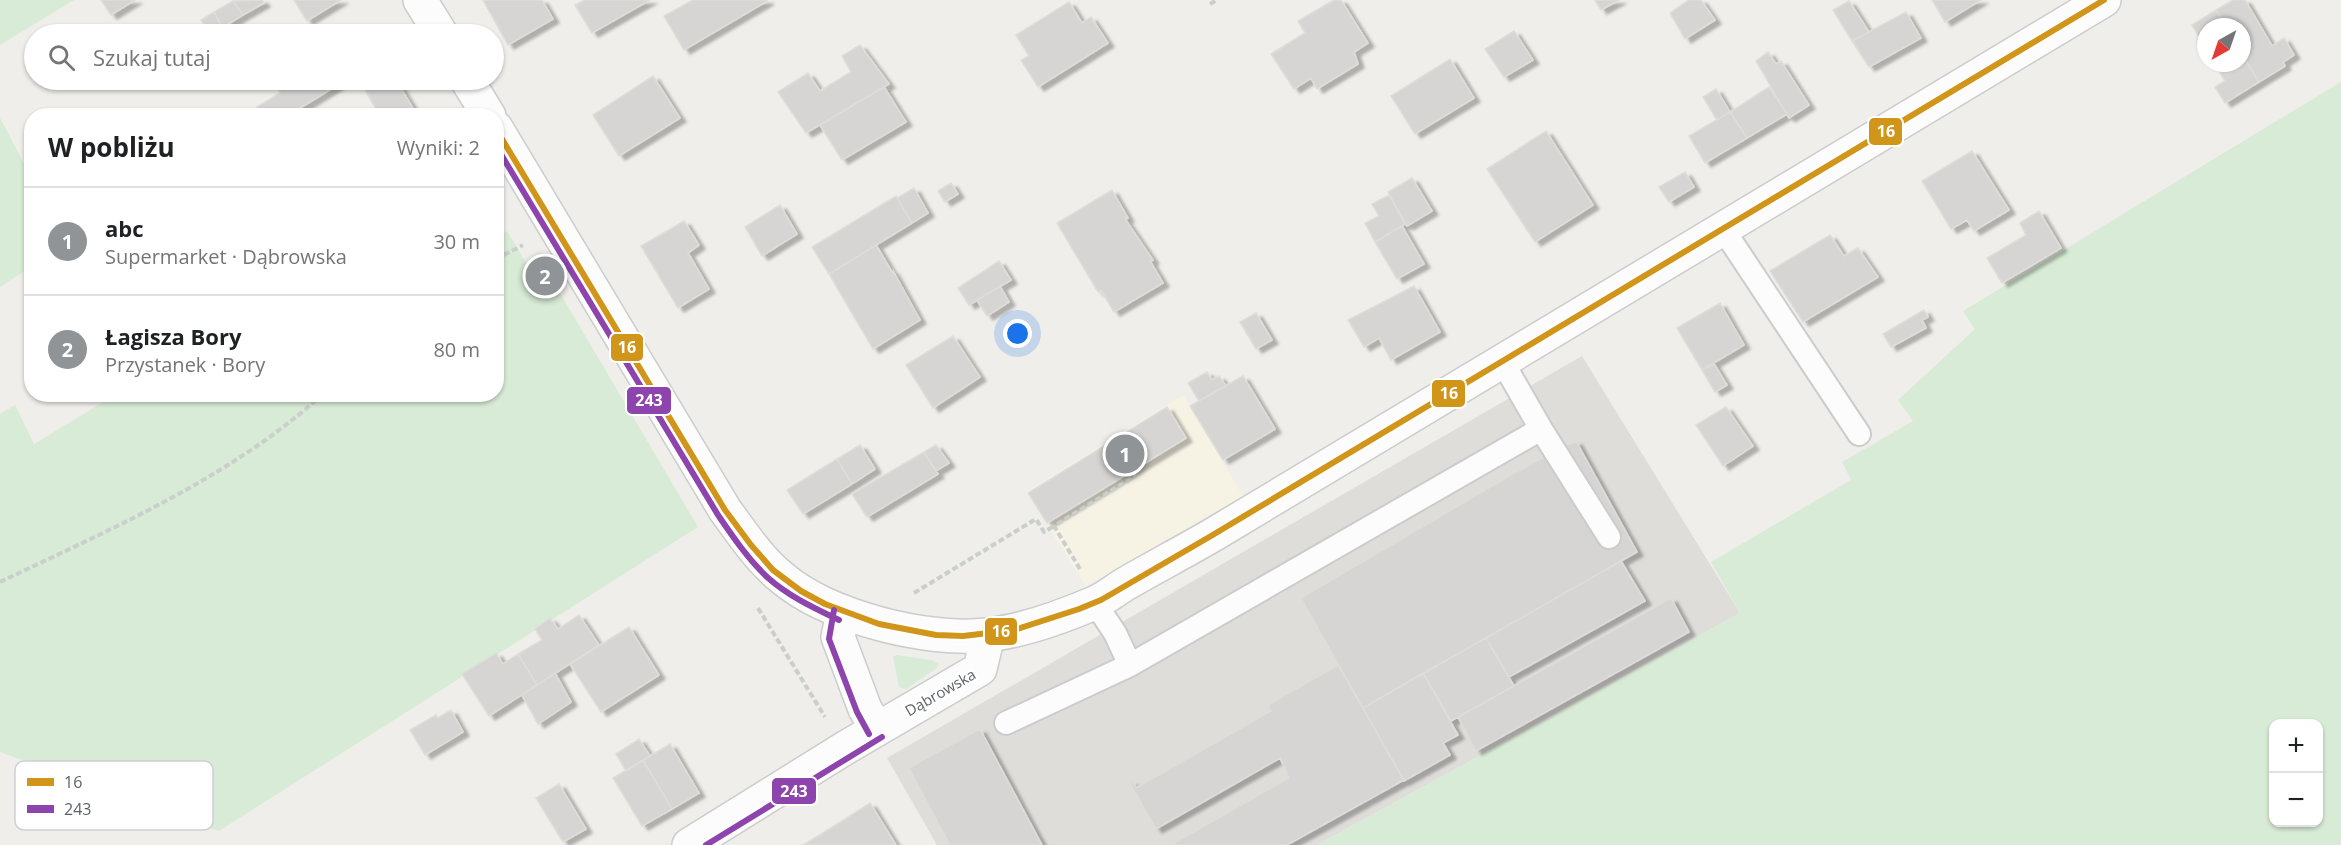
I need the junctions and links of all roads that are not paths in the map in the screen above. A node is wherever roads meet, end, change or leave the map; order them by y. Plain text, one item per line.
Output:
1 (420, 0) edge
2 (2104, 0) edge
3 (435, 24) edge
4 (473, 90) edge
5 (484, 108) edge
6 (504, 141) edge
7 (1723, 229) junction
8 (1502, 361) junction
9 (1541, 429) junction
10 (1858, 434) dead end
11 (1609, 537) dead end
12 (1095, 603) junction
13 (843, 612) junction
14 (988, 635) junction
15 (1130, 665) junction
16 (1006, 723) dead end
17 (877, 729) junction
18 (689, 845) edge

1 - 3 street
2 - 7 street
4 - 5 street
6 - 13 street
7 - 8 street
7 - 10 lane
8 - 9 lane
8 - 12 street
9 - 11 lane
9 - 15 lane
12 - 14 street
12 - 15 lane
13 - 14 street
13 - 17 street
14 - 17 street, Dąbrowska
15 - 16 lane
17 - 18 street, Dąbrowska

